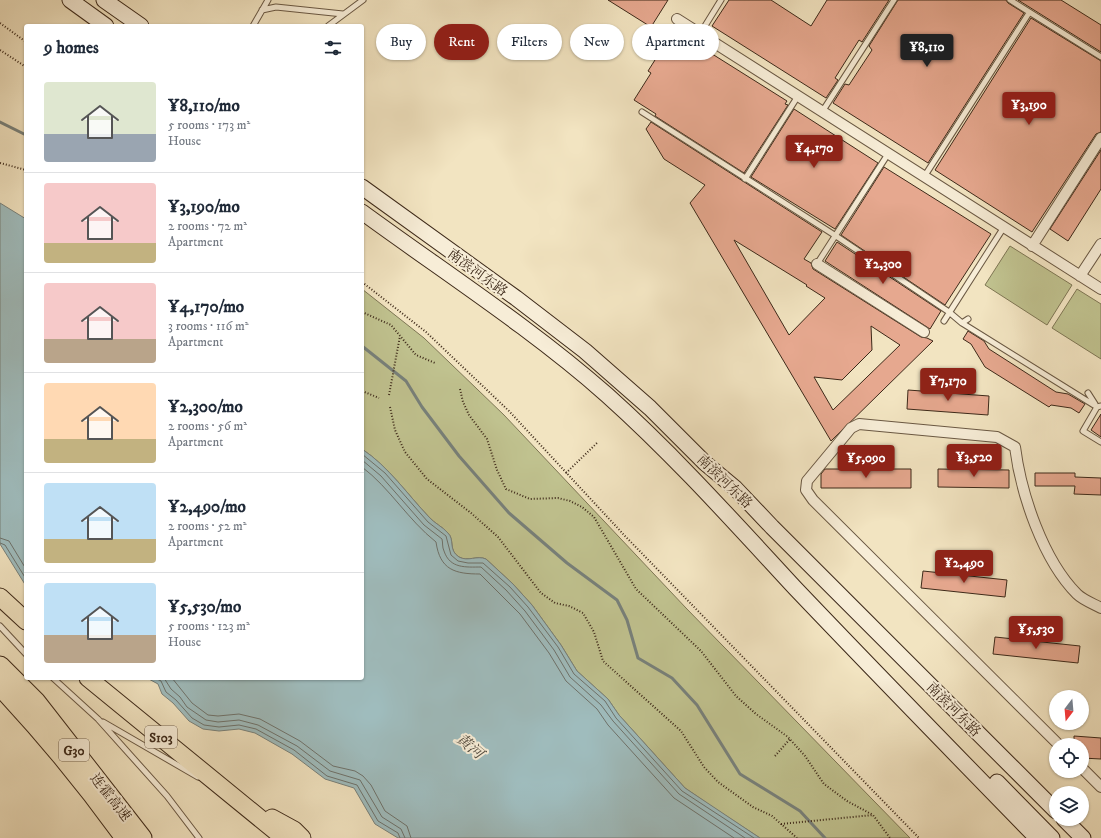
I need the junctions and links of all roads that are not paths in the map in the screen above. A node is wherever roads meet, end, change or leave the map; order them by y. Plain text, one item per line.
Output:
1 (70, 0) edge
2 (104, 0) edge
3 (268, 0) edge
4 (363, 0) edge
5 (721, 0) edge
6 (894, 0) edge
7 (1010, 0) edge
8 (262, 10) junction
9 (1029, 13) junction
10 (344, 14) junction
11 (678, 19) dead end
12 (103, 24) edge
13 (138, 24) edge
14 (254, 24) edge
15 (331, 24) edge
16 (685, 24) edge
17 (706, 24) edge
18 (719, 46) edge
19 (1101, 57) edge
20 (798, 96) junction
21 (642, 112) dead end
22 (822, 112) junction
23 (1101, 138) edge
24 (888, 154) junction
25 (924, 177) junction
26 (745, 179) junction
27 (364, 188) edge
28 (364, 213) edge
29 (1004, 228) junction
30 (836, 236) junction
31 (1101, 244) edge
32 (1032, 246) junction
33 (817, 264) joint
34 (1080, 276) junction
35 (1101, 289) edge
36 (950, 312) junction
37 (968, 318) dead end
38 (944, 321) dead end
39 (962, 323) junction
40 (924, 332) dead end
41 (1088, 393) dead end
42 (1099, 406) edge
43 (1101, 442) edge
44 (772, 527) junction
45 (754, 544) junction
46 (803, 596) junction
47 (0, 597) edge
48 (1101, 608) edge
49 (24, 619) edge
50 (0, 626) edge
51 (24, 652) edge
52 (0, 666) edge
53 (55, 680) edge
54 (90, 680) edge
55 (0, 686) edge
56 (98, 719) junction
57 (1052, 738) edge
58 (1089, 775) edge
59 (1101, 787) edge
60 (234, 796) junction
61 (1049, 804) edge
62 (1071, 826) edge
63 (125, 838) edge
64 (142, 838) edge
65 (199, 838) edge
66 (284, 838) edge
67 (302, 838) edge
68 (1037, 838) edge
69 (1052, 838) edge
70 (1083, 838) edge

1 - 12 main road
2 - 13 main road
3 - 8 lane
4 - 10 lane
5 - 17 lane
6 - 22 lane
7 - 9 lane
8 - 10 lane
8 - 14 lane
9 - 19 lane
9 - 25 lane
10 - 15 lane
11 - 16 street
18 - 20 street
20 - 22 street
20 - 26 lane
21 - 26 lane
22 - 24 street
23 - 32 street
24 - 25 street
24 - 30 lane
25 - 29 street
26 - 30 lane
27 - 44 main road, 南滨河东路
28 - 45 main road, 南滨河东路
29 - 32 street
29 - 36 lane
30 - 33 lane
30 - 36 lane
31 - 34 street
32 - 34 street
33 - 40 street
34 - 35 street
36 - 38 lane
36 - 39 lane
37 - 39 lane
39 - 42 lane
41 - 42 lane
42 - 43 lane
44 - 45 main road
44 - 61 main road, 南滨河东路
45 - 46 main road, 南滨河东路
46 - 68 main road, 南滨河东路
46 - 69 main road
47 - 49 main road
48 - 57 street
50 - 51 lane
52 - 64 highway, 连霍高速 / G30
53 - 56 lane
54 - 60 main road, S103
55 - 63 highway, 连霍高速 / G30
56 - 60 lane
56 - 65 lane
58 - 59 street
60 - 66 main road, S103
60 - 67 main road, S103
62 - 70 main road

